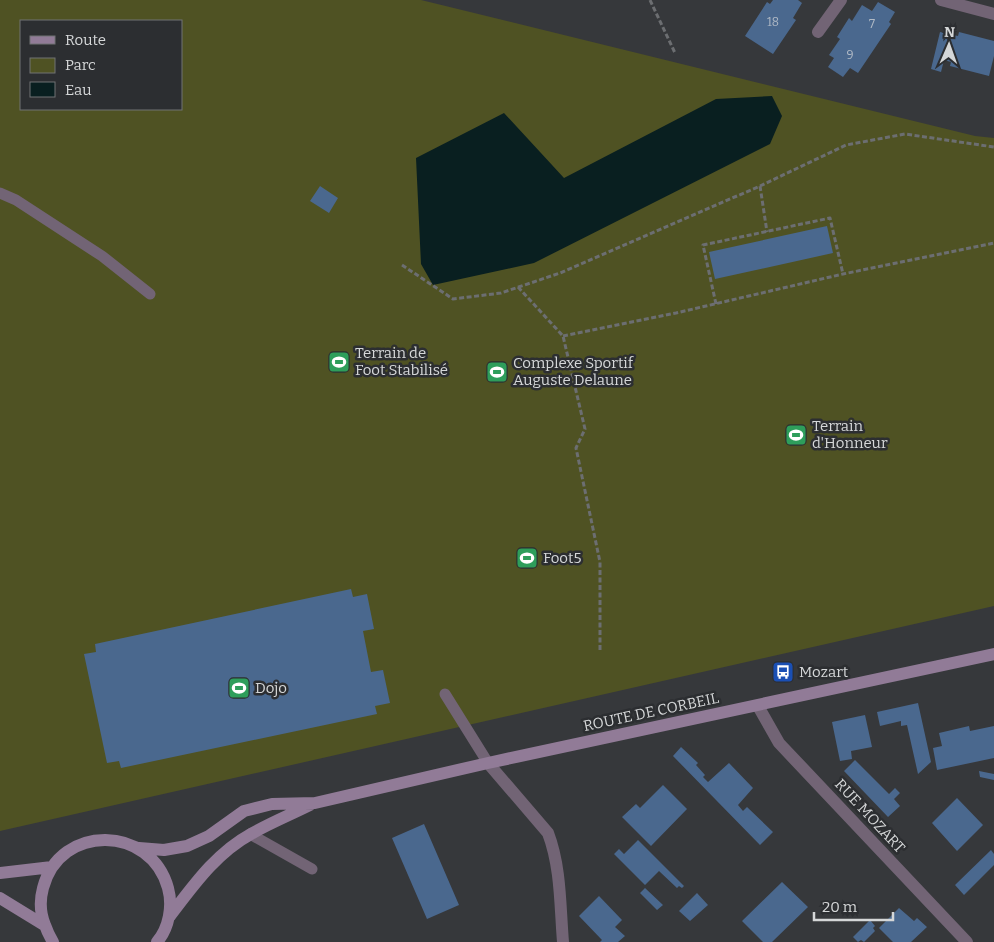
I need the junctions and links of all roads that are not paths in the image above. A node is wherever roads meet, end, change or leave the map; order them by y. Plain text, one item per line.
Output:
1 (841, 0) edge
2 (940, 0) edge
3 (994, 14) edge
4 (818, 32) dead end
5 (0, 193) edge
6 (150, 294) dead end
7 (994, 654) edge
8 (445, 694) dead end
9 (758, 706) junction
10 (488, 763) junction
11 (315, 803) junction
12 (250, 834) junction
13 (139, 848) junction
14 (52, 867) junction
15 (312, 870) dead end
16 (0, 873) edge
17 (0, 898) edge
18 (170, 916) junction
19 (44, 925) junction
20 (53, 942) edge
21 (158, 942) edge
22 (563, 942) edge
23 (967, 942) edge

1 - 4 street
2 - 3 street
5 - 6 lane
7 - 9 street, ROUTE DE CORBEIL
8 - 10 lane
9 - 10 street, ROUTE DE CORBEIL
9 - 23 street, RUE MOZART
10 - 11 street, ROUTE DE CORBEIL
10 - 22 street
11 - 12 street, ROUTE DE CORBEIL
11 - 13 street, ROUTE DE CORBEIL
12 - 15 lane
12 - 18 street, ROUTE DE CORBEIL
13 - 14 street
13 - 18 street
14 - 16 street
14 - 19 street
17 - 19 street
18 - 21 street
19 - 20 street

